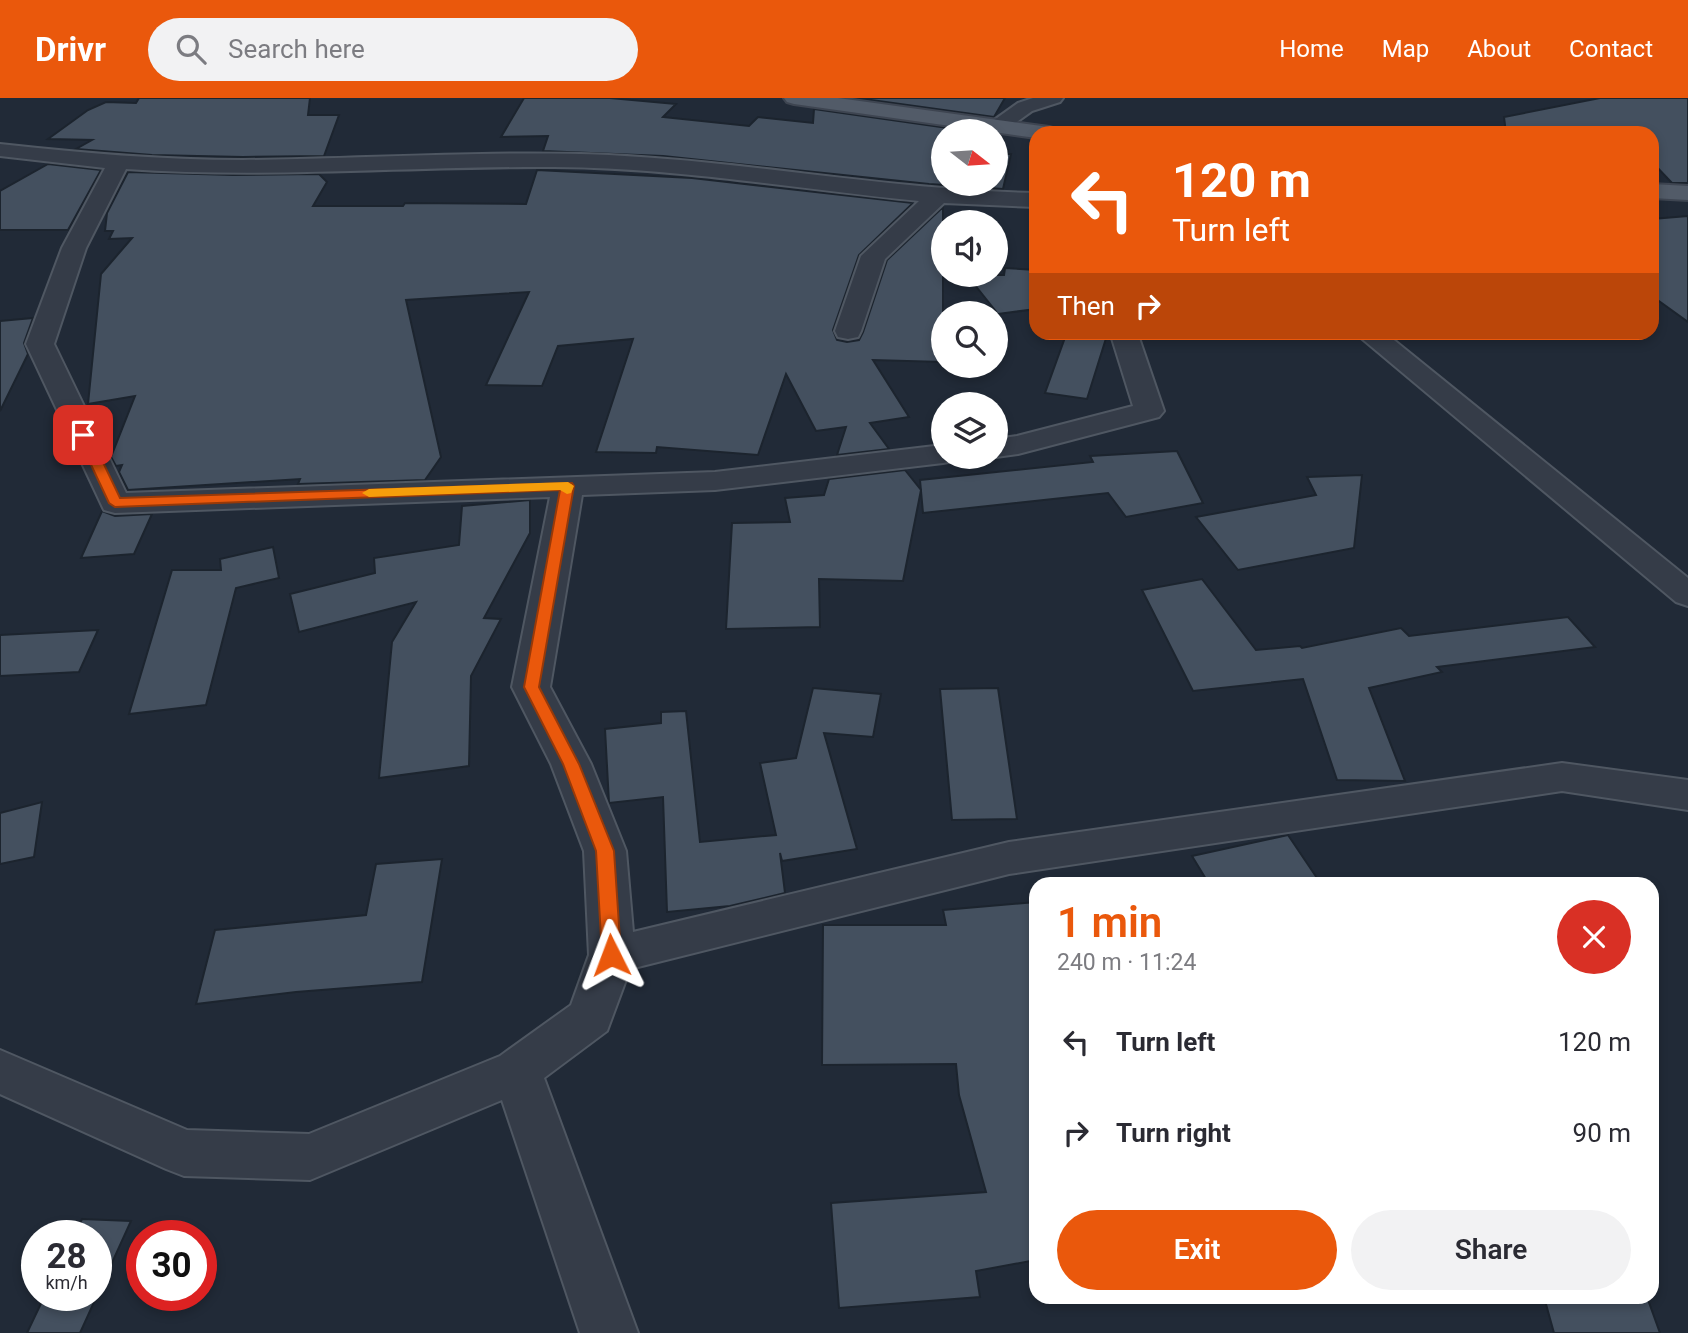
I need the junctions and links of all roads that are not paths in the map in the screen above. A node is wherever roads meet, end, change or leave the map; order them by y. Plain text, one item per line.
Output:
1 (794, 98) edge
2 (1053, 98) edge
3 (1018, 102) edge
4 (942, 119) edge
5 (1004, 119) edge
6 (1008, 128) edge
7 (1029, 131) edge
8 (0, 150) edge
9 (118, 163) junction
10 (1659, 192) edge
11 (931, 194) edge
12 (1688, 194) edge
13 (939, 196) edge
14 (956, 196) edge
15 (1029, 201) edge
16 (848, 331) dead end
17 (1126, 340) edge
18 (1377, 340) edge
19 (1008, 446) edge
20 (931, 455) edge
21 (568, 486) junction
22 (1688, 595) edge
23 (1688, 795) edge
24 (611, 955) junction
25 (0, 1071) edge
26 (517, 1071) junction
27 (609, 1333) edge

1 - 4 main road
2 - 3 street
3 - 5 street
6 - 7 main road
8 - 9 street
9 - 11 street
9 - 21 street
10 - 12 main road
13 - 16 street
14 - 15 street
17 - 19 street
18 - 22 street
20 - 21 street
21 - 24 street
23 - 24 street
24 - 26 street
25 - 26 street
26 - 27 street

